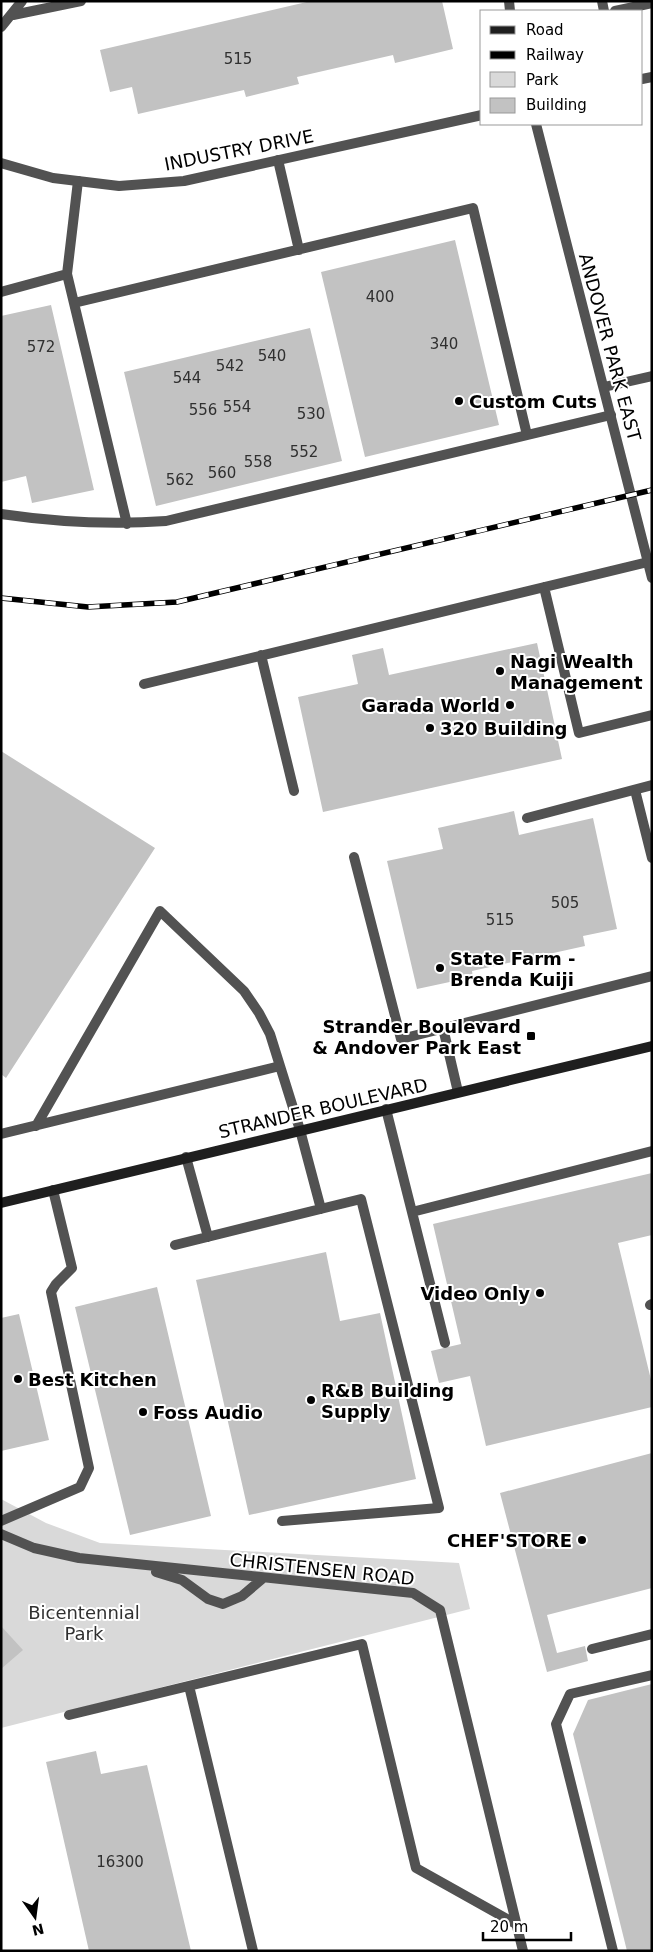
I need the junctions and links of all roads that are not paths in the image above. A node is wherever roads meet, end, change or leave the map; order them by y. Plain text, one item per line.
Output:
1 (22, 1) edge
2 (80, 1) edge
3 (652, 3) edge
4 (620, 10) edge
5 (13, 15) junction
6 (1, 27) edge
7 (480, 115) edge
8 (536, 125) edge
9 (278, 160) junction
10 (1, 163) edge
11 (78, 181) junction
12 (299, 250) junction
13 (67, 274) junction
14 (1, 292) edge
15 (74, 303) junction
16 (652, 376) edge
17 (604, 387) junction
18 (611, 415) junction
19 (527, 435) junction
20 (1, 514) edge
21 (127, 524) junction
22 (648, 562) junction
23 (652, 578) edge
24 (544, 587) junction
25 (262, 655) junction
26 (144, 684) dead end
27 (652, 715) edge
28 (652, 785) edge
29 (635, 790) junction
30 (294, 791) dead end
31 (526, 818) dead end
32 (354, 857) dead end
33 (652, 858) edge
34 (652, 976) edge
35 (442, 1028) junction
36 (652, 1046) edge
37 (280, 1066) junction
38 (458, 1092) junction
39 (386, 1109) junction
40 (36, 1126) junction
41 (300, 1130) junction
42 (1, 1134) edge
43 (652, 1151) edge
44 (186, 1157) junction
45 (53, 1190) junction
46 (1, 1203) edge
47 (321, 1209) junction
48 (412, 1212) junction
49 (208, 1237) junction
50 (175, 1245) dead end
51 (445, 1343) dead end
52 (1, 1521) edge
53 (282, 1521) dead end
54 (1, 1534) edge
55 (136, 1565) junction
56 (262, 1578) junction
57 (652, 1634) edge
58 (592, 1649) dead end
59 (652, 1675) edge
60 (189, 1686) junction
61 (69, 1715) dead end
62 (516, 1924) junction
63 (253, 1951) edge
64 (523, 1951) edge
65 (614, 1951) edge

1 - 5 street
2 - 5 street
3 - 4 street
5 - 6 street
7 - 9 street, INDUSTRY DRIVE
8 - 17 street, ANDOVER PARK EAST
9 - 11 street, INDUSTRY DRIVE
9 - 12 street
10 - 11 street, INDUSTRY DRIVE
11 - 13 street
12 - 15 street
12 - 19 street
13 - 14 street
13 - 15 street
15 - 21 street
16 - 17 street
17 - 18 street, ANDOVER PARK EAST
18 - 19 street
18 - 22 street, ANDOVER PARK EAST
19 - 21 street
20 - 21 street
22 - 23 street, ANDOVER PARK EAST
22 - 24 street
24 - 25 street
24 - 27 street
25 - 26 street
25 - 30 street
28 - 29 street
29 - 31 street
29 - 33 street
32 - 35 street
34 - 35 street
35 - 38 street
36 - 38 main road, STRANDER BOULEVARD
37 - 40 street
37 - 40 street
37 - 41 street
38 - 39 main road, STRANDER BOULEVARD
39 - 41 main road, STRANDER BOULEVARD
39 - 48 street
40 - 42 street
41 - 44 main road, STRANDER BOULEVARD
41 - 47 street
43 - 48 street
44 - 45 main road, STRANDER BOULEVARD
44 - 49 street
45 - 46 main road, STRANDER BOULEVARD
45 - 52 street
47 - 49 street
47 - 53 street
48 - 51 street
49 - 50 street
54 - 55 street, CHRISTENSEN ROAD
55 - 56 street, CHRISTENSEN ROAD
55 - 56 street
56 - 62 street, CHRISTENSEN ROAD
57 - 58 street
59 - 65 street
60 - 61 street
60 - 62 street
60 - 63 street
62 - 64 street, CHRISTENSEN ROAD

